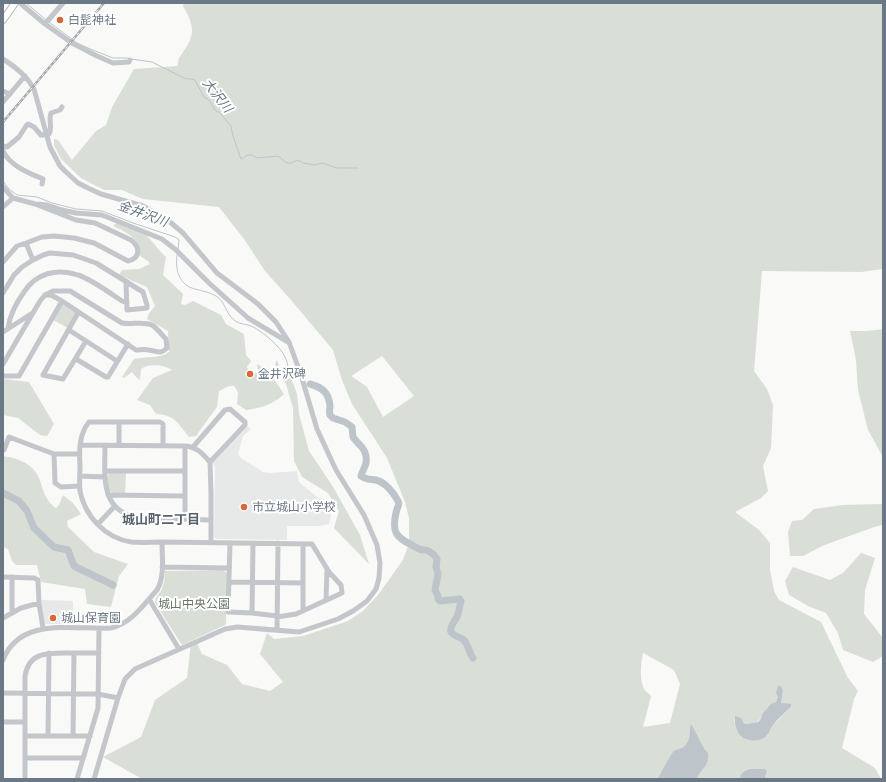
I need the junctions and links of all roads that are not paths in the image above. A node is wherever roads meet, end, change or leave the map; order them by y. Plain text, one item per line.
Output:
1 (15, 3) edge
2 (20, 3) edge
3 (63, 3) edge
4 (3, 20) edge
5 (45, 24) junction
6 (3, 59) edge
7 (130, 60) dead end
8 (25, 76) junction
9 (3, 91) edge
10 (10, 94) junction
11 (3, 102) edge
12 (62, 107) dead end
13 (46, 135) junction
14 (3, 146) edge
15 (3, 151) edge
16 (42, 184) dead end
17 (3, 187) edge
18 (13, 198) junction
19 (35, 204) junction
20 (3, 207) edge
21 (26, 243) junction
22 (33, 260) junction
23 (3, 262) edge
24 (126, 282) junction
25 (3, 293) edge
26 (45, 295) junction
27 (62, 301) junction
28 (127, 303) junction
29 (78, 313) junction
30 (32, 314) junction
31 (8, 328) junction
32 (69, 330) junction
33 (3, 332) edge
34 (86, 341) junction
35 (289, 342) junction
36 (128, 344) junction
37 (76, 359) junction
38 (117, 361) junction
39 (3, 364) edge
40 (3, 376) edge
41 (119, 422) junction
42 (80, 445) junction
43 (105, 445) junction
44 (119, 445) junction
45 (162, 446) junction
46 (185, 446) junction
47 (193, 446) junction
48 (4, 450) dead end
49 (54, 454) junction
50 (79, 454) junction
51 (210, 462) junction
52 (105, 471) junction
53 (185, 471) junction
54 (80, 476) junction
55 (105, 477) junction
56 (80, 486) junction
57 (108, 495) junction
58 (184, 496) junction
59 (115, 506) junction
60 (185, 519) junction
61 (211, 520) junction
62 (98, 524) junction
63 (162, 542) junction
64 (211, 543) junction
65 (230, 543) junction
66 (253, 543) junction
67 (278, 544) junction
68 (303, 544) junction
69 (162, 567) junction
70 (229, 568) junction
71 (327, 568) junction
72 (3, 577) edge
73 (12, 577) junction
74 (228, 582) junction
75 (252, 582) junction
76 (278, 583) junction
77 (303, 583) junction
78 (149, 599) junction
79 (326, 600) junction
80 (39, 603) junction
81 (303, 611) junction
82 (12, 612) junction
83 (252, 613) junction
84 (277, 616) junction
85 (3, 618) edge
86 (43, 628) junction
87 (99, 628) junction
88 (277, 630) junction
89 (179, 649) junction
90 (49, 653) junction
91 (74, 653) junction
92 (98, 653) junction
93 (3, 660) edge
94 (3, 693) edge
95 (25, 693) junction
96 (49, 693) junction
97 (74, 694) junction
98 (98, 694) junction
99 (118, 698) junction
100 (3, 722) edge
101 (25, 722) junction
102 (25, 736) junction
103 (48, 736) junction
104 (73, 736) junction
105 (90, 736) junction
106 (25, 758) junction
107 (83, 758) junction
108 (25, 779) edge
109 (77, 779) edge
110 (94, 779) edge

1 - 4 main road
2 - 5 street
3 - 5 street
5 - 7 street
6 - 8 street
8 - 10 street
8 - 13 street
9 - 10 street
10 - 11 street
12 - 13 street
13 - 14 street
13 - 35 street
15 - 16 street
17 - 18 street
18 - 19 street
18 - 20 street
19 - 21 street
19 - 35 street
21 - 22 street
21 - 23 street
22 - 24 street
22 - 25 street
24 - 28 street
24 - 28 street
26 - 27 street
26 - 30 street
26 - 36 street
27 - 29 street
27 - 40 street
28 - 31 street
29 - 32 street
29 - 36 street
30 - 31 street
30 - 39 street
31 - 33 street
32 - 34 street
32 - 37 street
34 - 37 street
34 - 38 street
35 - 88 street
36 - 38 street
37 - 38 street
41 - 42 street
41 - 44 street
41 - 45 street
42 - 43 street
42 - 50 street
43 - 44 street
43 - 52 street
44 - 45 street
45 - 46 street
46 - 47 street
46 - 53 street
47 - 51 street
47 - 51 street
48 - 49 street
49 - 50 street
49 - 56 street
50 - 54 street
51 - 61 street
52 - 53 street
52 - 55 street
53 - 58 street
54 - 55 street
54 - 56 street
55 - 57 street
56 - 62 street
57 - 58 street
57 - 59 street
58 - 60 street
59 - 60 street
59 - 62 street
60 - 61 street
61 - 64 street
62 - 63 street
63 - 64 street
63 - 69 street
64 - 65 street
65 - 66 street
65 - 70 street
66 - 67 street
66 - 75 street
67 - 68 street
67 - 76 street
68 - 71 street
68 - 77 street
69 - 70 street
69 - 78 street
70 - 74 street
71 - 79 street
71 - 79 street
72 - 73 street
73 - 80 street
73 - 82 street
74 - 75 street
74 - 83 street
75 - 76 street
75 - 83 street
76 - 77 street
76 - 84 street
77 - 81 street
78 - 87 street
78 - 89 street
79 - 81 street
80 - 82 street
80 - 86 street
81 - 84 street
82 - 85 street
83 - 84 street
84 - 88 street
86 - 87 street
86 - 93 street
87 - 92 street
88 - 89 street
89 - 99 street
90 - 91 street
90 - 95 street
90 - 96 street
91 - 92 street
91 - 97 street
92 - 98 street
94 - 95 street
95 - 96 street
95 - 101 street
96 - 97 street
96 - 103 street
97 - 98 street
97 - 104 street
98 - 99 street
98 - 105 street
99 - 110 street
100 - 101 street
101 - 102 street
102 - 103 street
102 - 106 street
103 - 104 street
104 - 105 street
105 - 107 street
106 - 107 street
106 - 108 street
107 - 109 street

